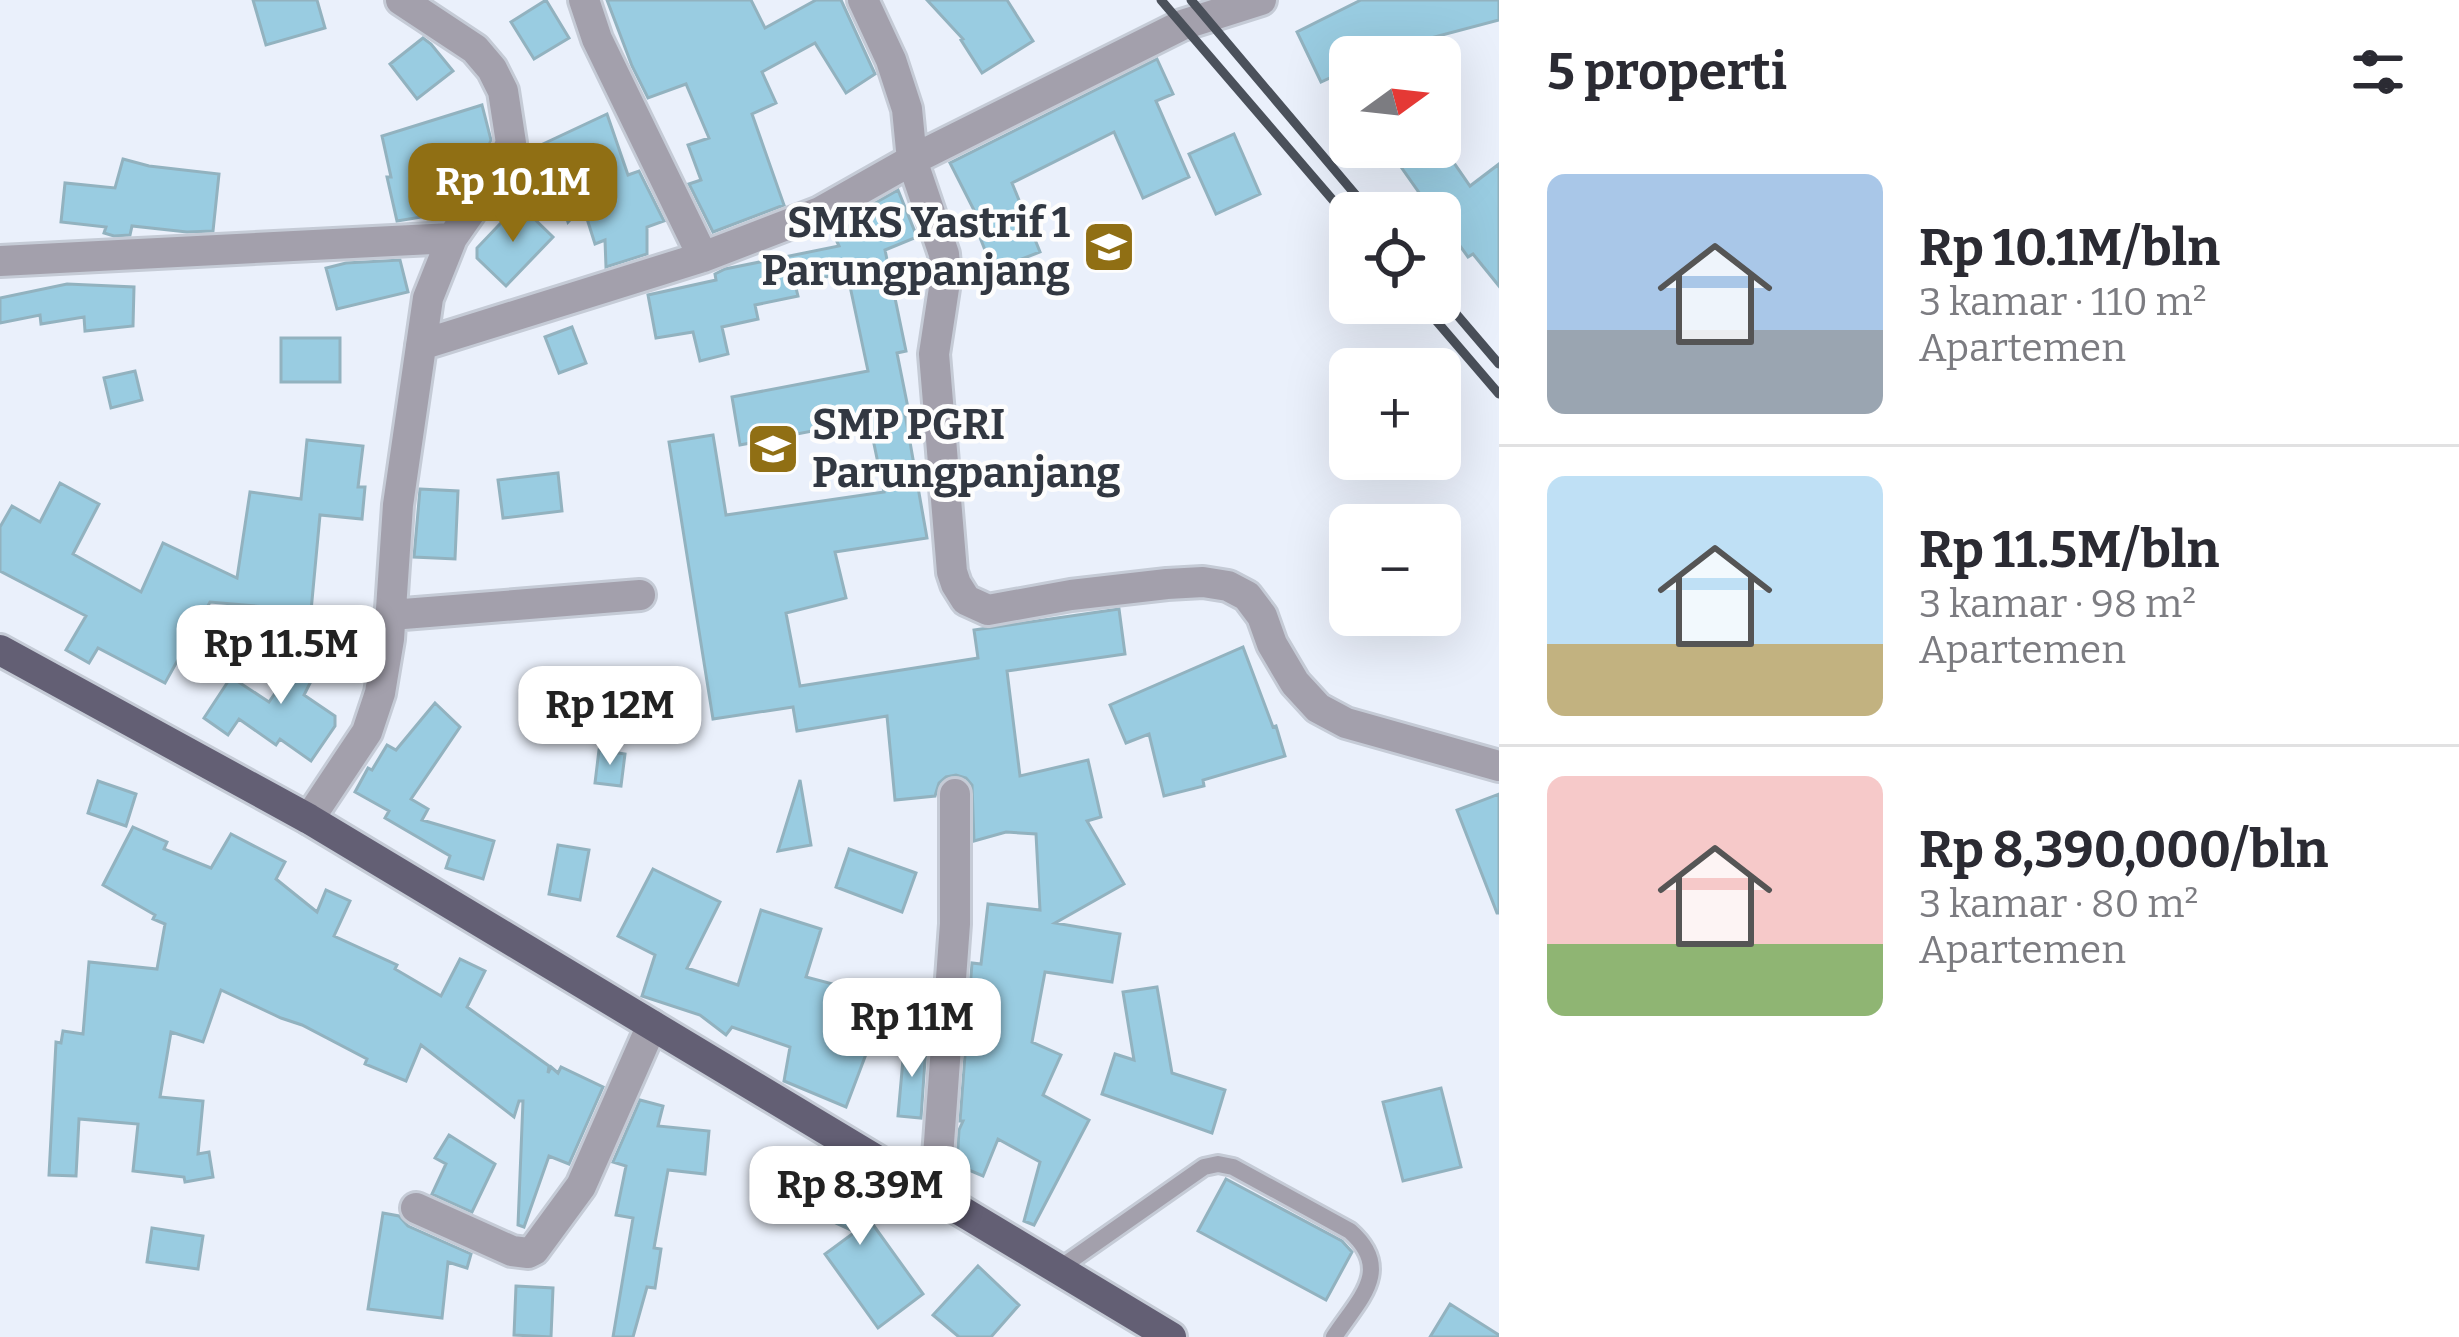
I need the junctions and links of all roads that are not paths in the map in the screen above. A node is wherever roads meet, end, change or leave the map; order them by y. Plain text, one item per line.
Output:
1 (400, 0) edge
2 (584, 0) edge
3 (863, 0) edge
4 (1261, 0) edge
5 (1224, 5) edge
6 (912, 160) junction
7 (452, 238) junction
8 (703, 257) junction
9 (0, 261) edge
10 (421, 345) junction
11 (640, 596) dead end
12 (391, 615) junction
13 (0, 650) edge
14 (1499, 766) edge
15 (955, 794) dead end
16 (309, 819) junction
17 (652, 1025) junction
18 (935, 1197) junction
19 (416, 1208) dead end
20 (1057, 1270) junction
21 (1171, 1337) edge
22 (1334, 1337) edge

1 - 7 street
2 - 8 street
3 - 6 street
4 - 5 street
5 - 6 street
6 - 8 street
6 - 14 street
7 - 9 street
7 - 10 street
8 - 10 street
10 - 12 street
11 - 12 street
12 - 16 street
13 - 16 main road
15 - 18 street
16 - 17 main road
17 - 18 main road
17 - 19 street
18 - 20 main road
20 - 21 main road
20 - 22 lane

